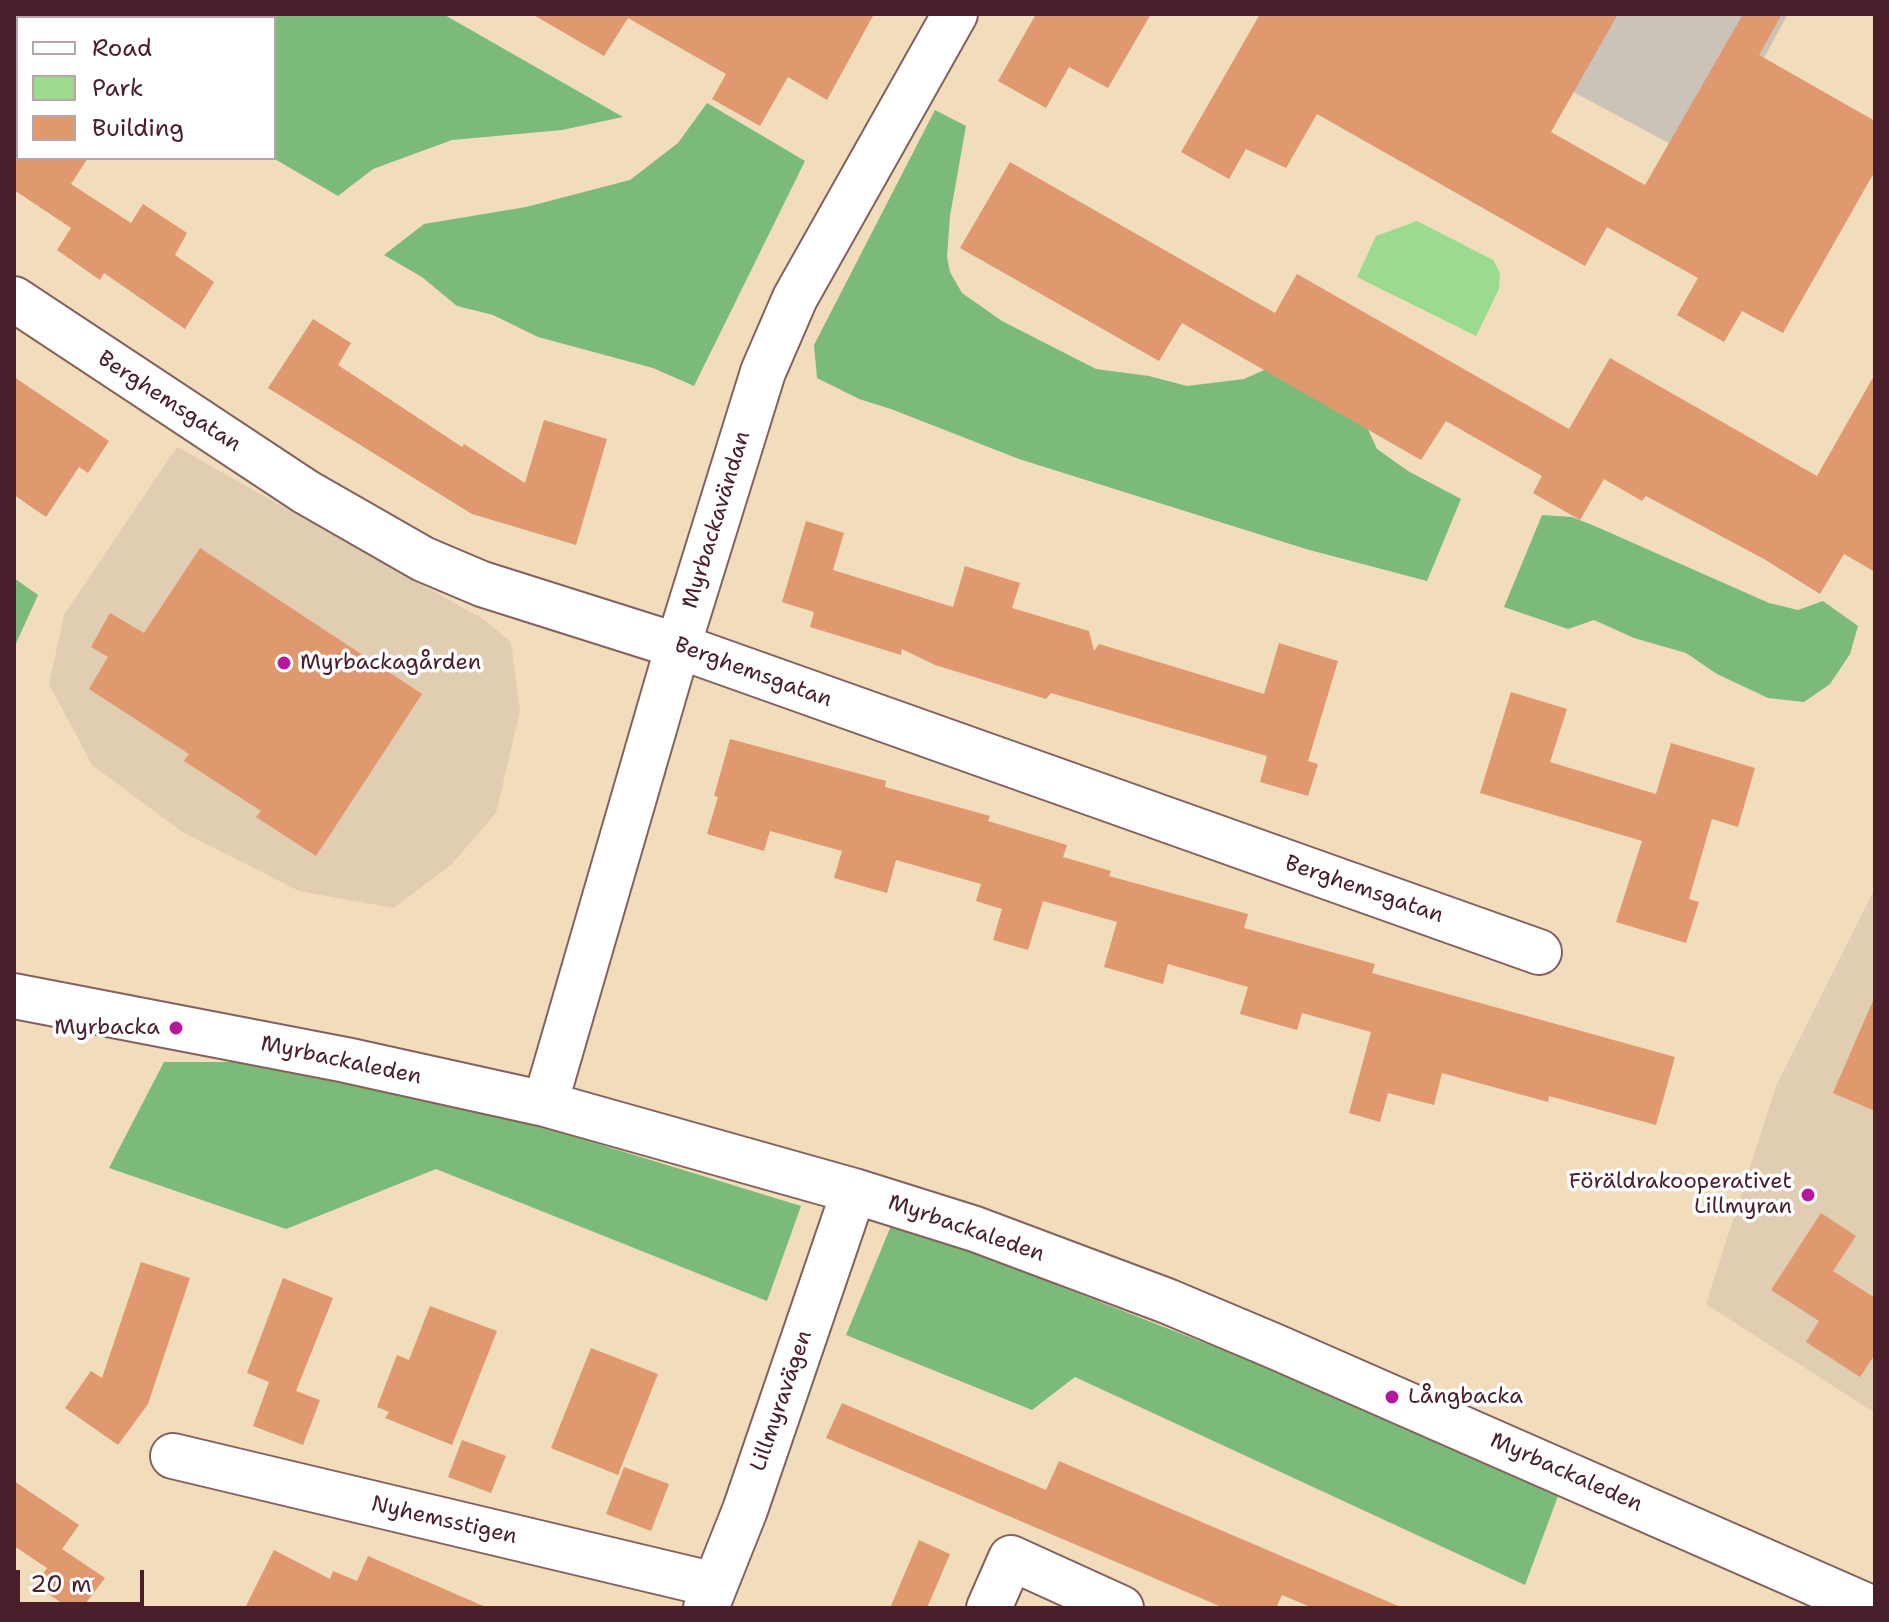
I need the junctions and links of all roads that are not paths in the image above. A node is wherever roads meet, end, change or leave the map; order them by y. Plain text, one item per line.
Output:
1 (955, 14) edge
2 (14, 299) edge
3 (678, 646) junction
4 (1539, 952) dead end
5 (14, 996) edge
6 (545, 1104) junction
7 (854, 1191) junction
8 (173, 1456) dead end
9 (710, 1597) edge
10 (989, 1608) edge
11 (1121, 1608) edge
12 (1871, 1608) edge

1 - 3 street, Myrbackavändan
2 - 3 street, Berghemsgatan
3 - 4 street, Berghemsgatan
3 - 6 street, Myrbackavändan
5 - 6 street, Myrbackaleden
6 - 7 street, Myrbackaleden
7 - 9 street, Lillmyravägen
7 - 12 street, Myrbackaleden
8 - 9 street, Nyhemsstigen
10 - 11 street

